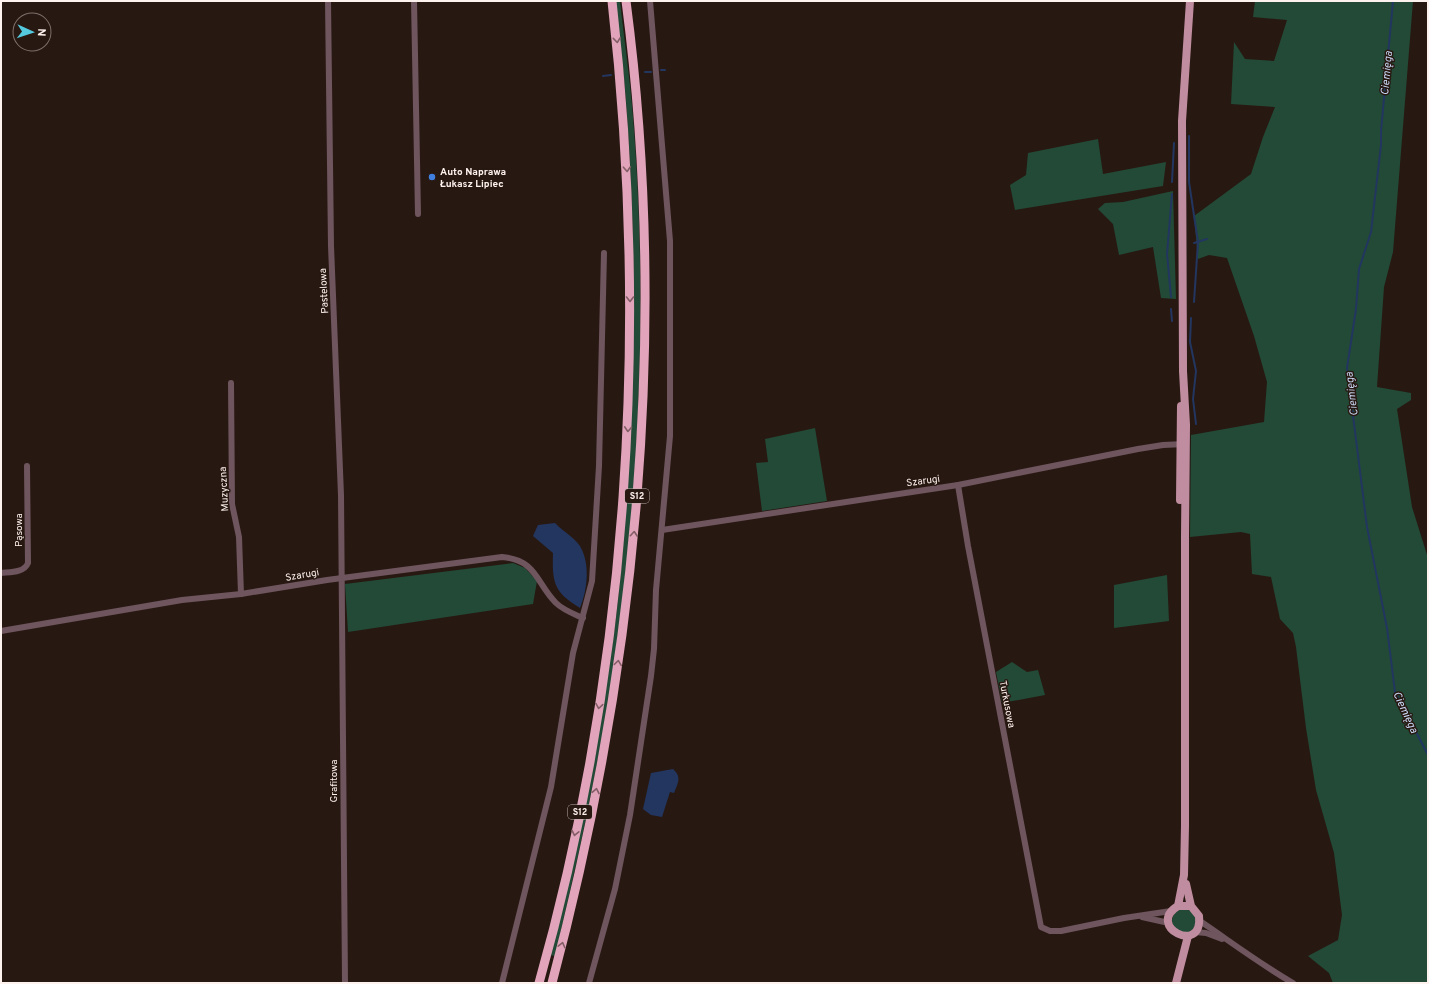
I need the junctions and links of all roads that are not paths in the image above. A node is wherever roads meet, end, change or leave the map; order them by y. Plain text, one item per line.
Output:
1 (328, 1) edge
2 (414, 1) edge
3 (612, 1) edge
4 (626, 1) edge
5 (650, 1) edge
6 (1190, 1) edge
7 (418, 214) dead end
8 (604, 253) dead end
9 (231, 383) dead end
10 (1183, 444) junction
11 (27, 466) dead end
12 (958, 485) junction
13 (662, 530) junction
14 (1, 573) edge
15 (341, 579) junction
16 (241, 594) junction
17 (583, 618) junction
18 (1, 631) edge
19 (1184, 875) junction
20 (1191, 906) junction
21 (1175, 909) junction
22 (1139, 916) junction
23 (1200, 921) junction
24 (1168, 923) junction
25 (1177, 934) junction
26 (1191, 934) junction
27 (1234, 945) junction
28 (1179, 966) junction
29 (345, 983) edge
30 (502, 983) edge
31 (539, 983) edge
32 (552, 983) edge
33 (589, 983) edge
34 (1176, 983) edge
35 (1293, 983) edge

1 - 15 street, Pastelowa
2 - 7 street
3 -> 31 highway, S12
32 -> 4 highway, S12
5 - 13 street
6 - 10 main road
8 - 17 street
9 - 16 street, Muzyczna
10 - 12 street, Szarugi
10 - 19 main road
11 - 14 street, Pąsowa
12 - 13 street, Szarugi
12 - 22 street, Turkusowa
13 - 33 street
15 - 16 street, Szarugi
15 - 17 street, Szarugi
15 - 29 street, Grafitowa
16 - 18 street, Szarugi
17 - 30 street
19 - 20 main road
19 - 21 main road
20 - 21 main road
20 - 23 main road
21 - 22 street
21 - 24 main road
22 - 24 street
23 - 26 main road
23 - 27 street
24 - 25 main road
25 - 26 main road
25 - 28 main road
26 - 27 street
26 - 28 main road
27 - 35 street
28 - 34 main road

